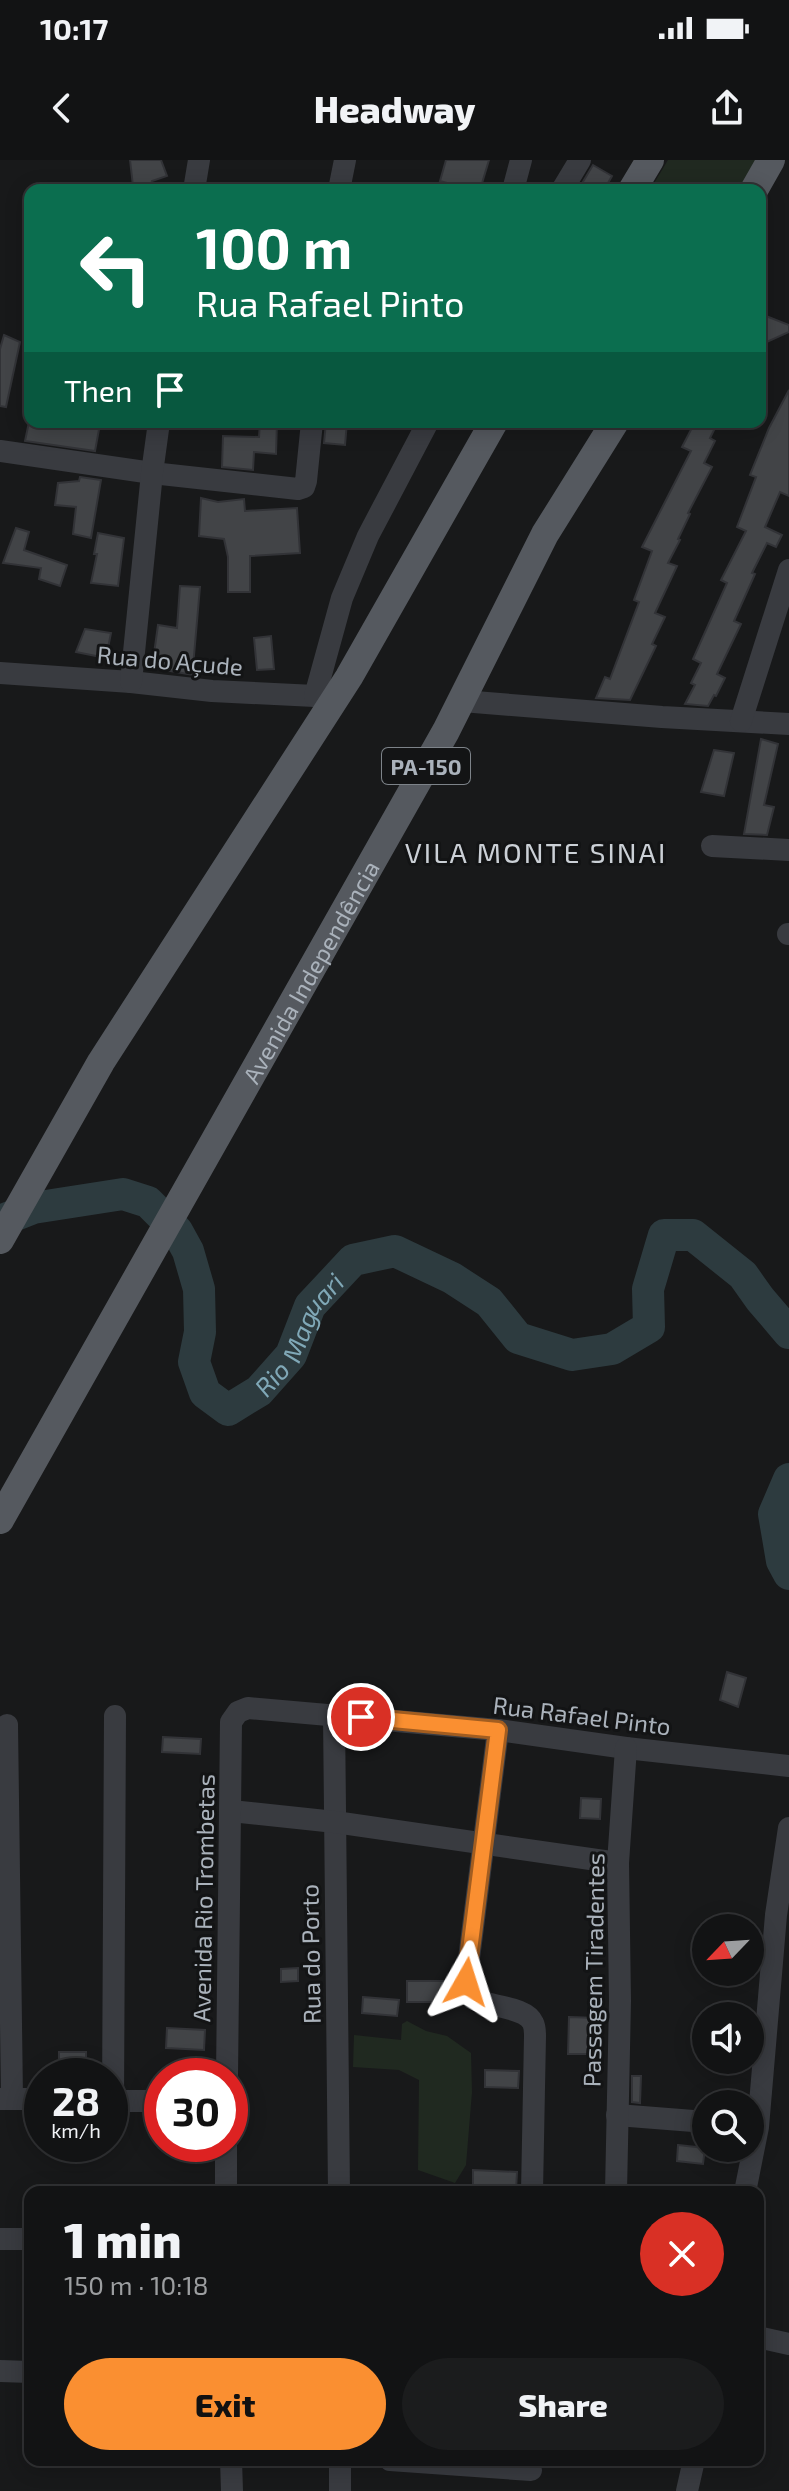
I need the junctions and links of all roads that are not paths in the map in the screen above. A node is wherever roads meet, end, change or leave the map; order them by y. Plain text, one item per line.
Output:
1 (199, 160) edge
2 (345, 160) edge
3 (521, 160) edge
4 (580, 160) edge
5 (650, 160) edge
6 (771, 160) edge
7 (195, 184) edge
8 (340, 184) edge
9 (515, 184) edge
10 (566, 184) edge
11 (636, 184) edge
12 (757, 184) edge
13 (158, 428) edge
14 (311, 428) edge
15 (425, 428) edge
16 (490, 428) edge
17 (510, 428) edge
18 (593, 428) edge
19 (611, 428) edge
20 (0, 451) edge
21 (466, 469) junction
22 (152, 473) junction
23 (545, 534) junction
24 (789, 570) edge
25 (0, 673) edge
26 (131, 682) junction
27 (326, 697) junction
28 (462, 701) junction
29 (741, 721) junction
30 (789, 724) edge
31 (712, 846) dead end
32 (789, 850) edge
33 (0, 1240) edge
34 (0, 1520) edge
35 (334, 1715) junction
36 (115, 1716) dead end
37 (231, 1722) joint
38 (7, 1725) dead end
39 (498, 1730) junction
40 (626, 1748) junction
41 (789, 1766) edge
42 (231, 1811) junction
43 (335, 1822) junction
44 (789, 1828) edge
45 (485, 1843) junction
46 (618, 1863) junction
47 (111, 2058) edge
48 (227, 2058) edge
49 (758, 2090) edge
50 (6, 2098) edge
51 (617, 2115) junction
52 (692, 2121) edge
53 (226, 2162) edge
54 (749, 2162) edge
55 (226, 2186) edge
56 (339, 2186) edge
57 (532, 2186) edge
58 (616, 2186) edge
59 (746, 2186) edge
60 (0, 2239) edge
61 (24, 2239) edge
62 (764, 2338) edge
63 (789, 2344) edge
64 (0, 2371) edge
65 (24, 2372) edge
66 (231, 2466) edge
67 (340, 2466) edge
68 (450, 2466) edge
69 (693, 2466) edge
70 (530, 2474) edge
71 (232, 2491) edge
72 (340, 2491) edge
73 (687, 2491) edge

1 - 7 street
2 - 8 street
3 - 9 street
4 - 10 street
5 - 11 main road
6 - 12 main road
13 - 22 street
14 - 22 street
15 - 27 street
16 - 21 main road
17 - 21 main road
18 - 23 main road
19 - 23 main road, Avenida Independência / PA-150
20 - 22 street
21 - 27 main road
22 - 26 street
23 - 28 main road, Avenida Independência / PA-150
24 - 29 street
25 - 26 street, Rua do Açude
26 - 27 street, Rua do Açude
27 - 33 main road
28 - 29 street
28 - 34 main road, Avenida Independência / PA-150
29 - 30 street
31 - 32 street
35 - 37 street, Rua Rafael Pinto
35 - 39 street, Rua Rafael Pinto
35 - 43 street, Rua do Porto
36 - 47 street
37 - 42 street, Avenida Rio Trombetas
38 - 50 street
39 - 40 street, Rua Rafael Pinto
39 - 45 street
40 - 41 street, Rua Rafael Pinto
40 - 46 street, Passagem Tiradentes
42 - 43 street
42 - 48 street, Avenida Rio Trombetas
43 - 45 street
43 - 56 street, Rua do Porto
44 - 49 street
45 - 46 street
45 - 57 street
46 - 51 street, Passagem Tiradentes
51 - 52 street
51 - 58 street, Passagem Tiradentes
53 - 55 street
54 - 59 street
60 - 61 street
62 - 63 street
64 - 65 street
66 - 71 street
67 - 72 street
68 - 70 street
69 - 73 street

